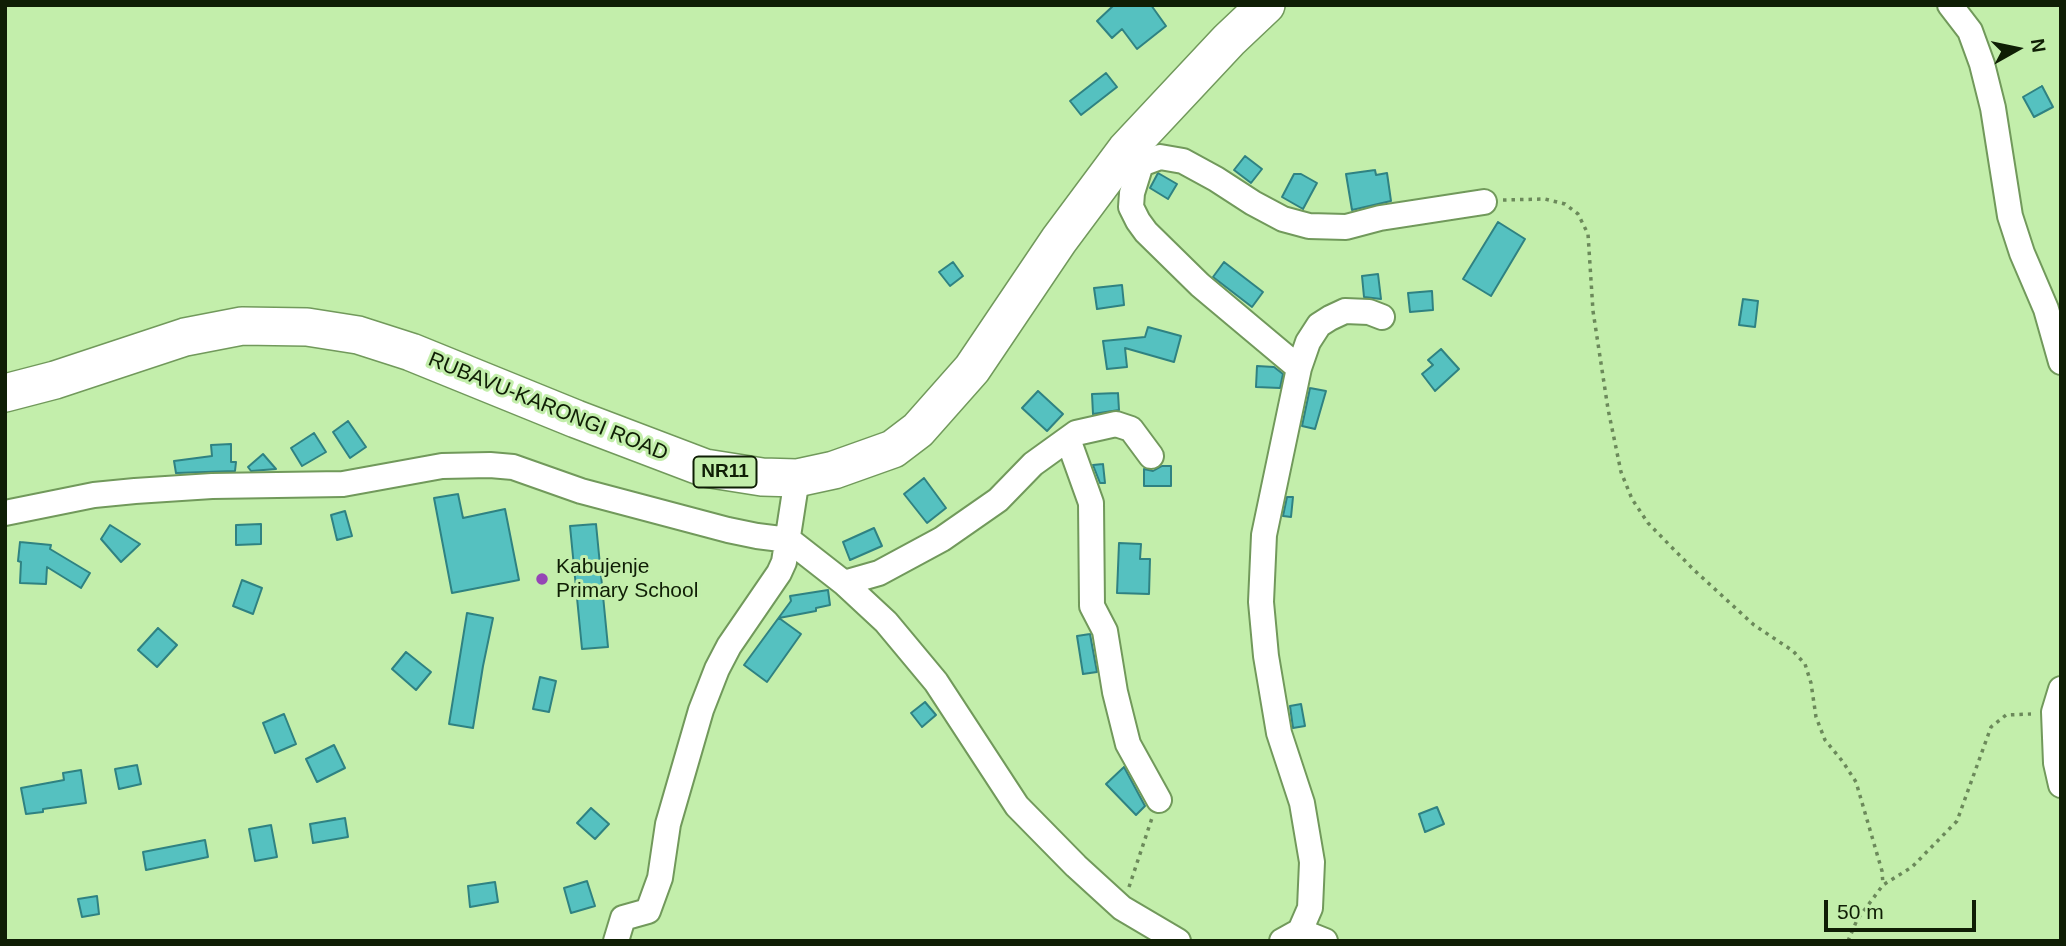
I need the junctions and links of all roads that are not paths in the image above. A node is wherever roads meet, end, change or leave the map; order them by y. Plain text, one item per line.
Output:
1 (1266, 5) edge
2 (1950, 5) edge
3 (1133, 157) junction
4 (1484, 202) road end
5 (1382, 317) dead end
6 (2061, 362) edge
7 (1299, 368) junction
8 (5, 393) edge
9 (1068, 439) junction
10 (1151, 456) dead end
11 (797, 478) junction
12 (5, 513) edge
13 (789, 540) junction
14 (844, 583) junction
15 (2058, 700) edge
16 (2061, 785) edge
17 (1159, 800) road end
18 (1291, 936) edge
19 (616, 941) edge
20 (1178, 941) edge
21 (1325, 941) edge

1 - 3 highway, RUBAVU-KARONGI ROAD / NR11
2 - 6 street
3 - 4 street
3 - 7 street
3 - 11 highway, RUBAVU-KARONGI ROAD / NR11
5 - 7 street
7 - 18 street
8 - 11 highway, RUBAVU-KARONGI ROAD / NR11
9 - 10 street
9 - 14 street
9 - 17 street
11 - 13 street
12 - 13 street
13 - 14 street
13 - 19 street
14 - 20 street
15 - 16 street
18 - 21 street

